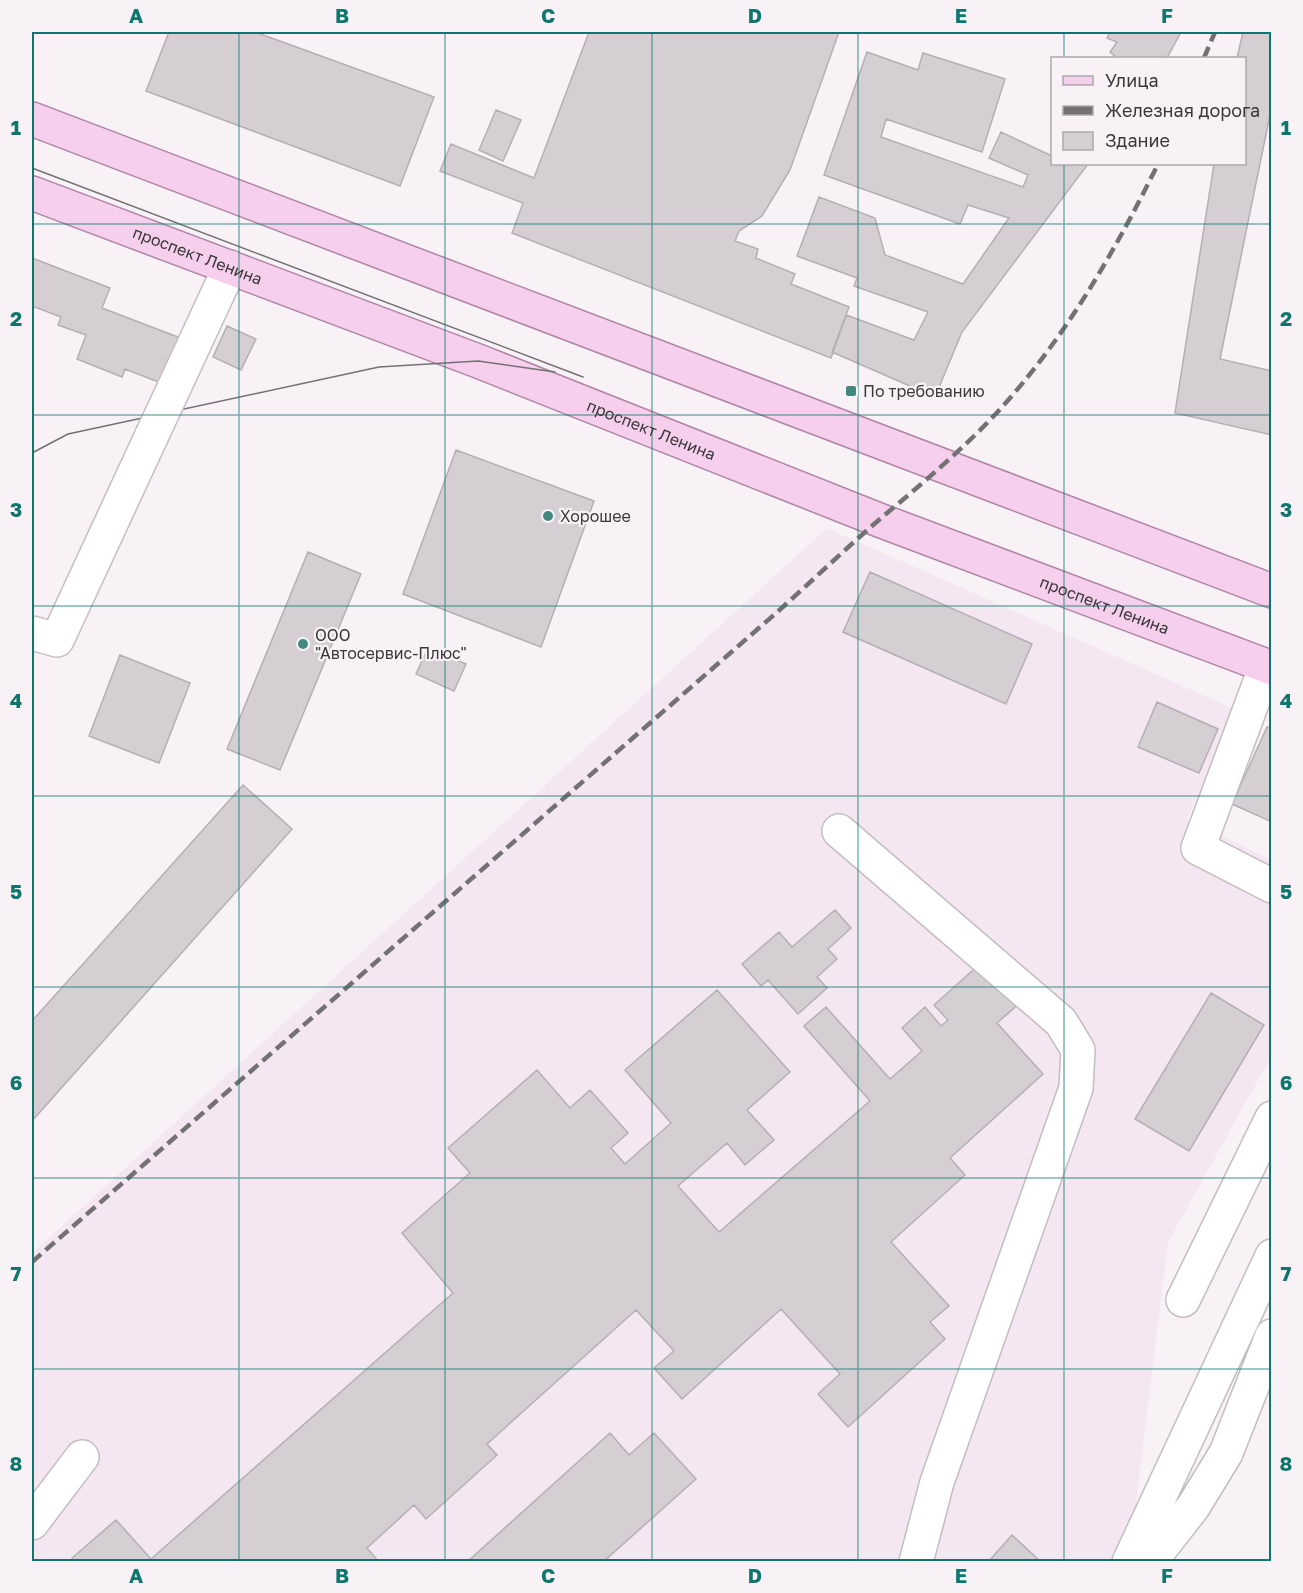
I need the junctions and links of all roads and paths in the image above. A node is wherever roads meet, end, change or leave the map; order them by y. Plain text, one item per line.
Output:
1 (32, 119) edge
2 (32, 193) edge
3 (230, 267) junction
4 (1272, 591) edge
5 (32, 633) edge
6 (1269, 668) edge
7 (839, 831) dead end
8 (1272, 886) edge
9 (1272, 1118) edge
10 (1272, 1256) edge
11 (1183, 1300) dead end
12 (1272, 1336) edge
13 (82, 1457) dead end
14 (32, 1523) edge
15 (916, 1562) edge
16 (1129, 1562) edge
17 (1150, 1562) edge

1 - 4 main road
2 - 3 main road, проспект Ленина
3 - 5 lane, bridge
3 - 6 main road, проспект Ленина
6 - 8 lane
7 - 15 lane
9 - 11 lane
10 - 16 lane
12 - 17 lane
13 - 14 lane

